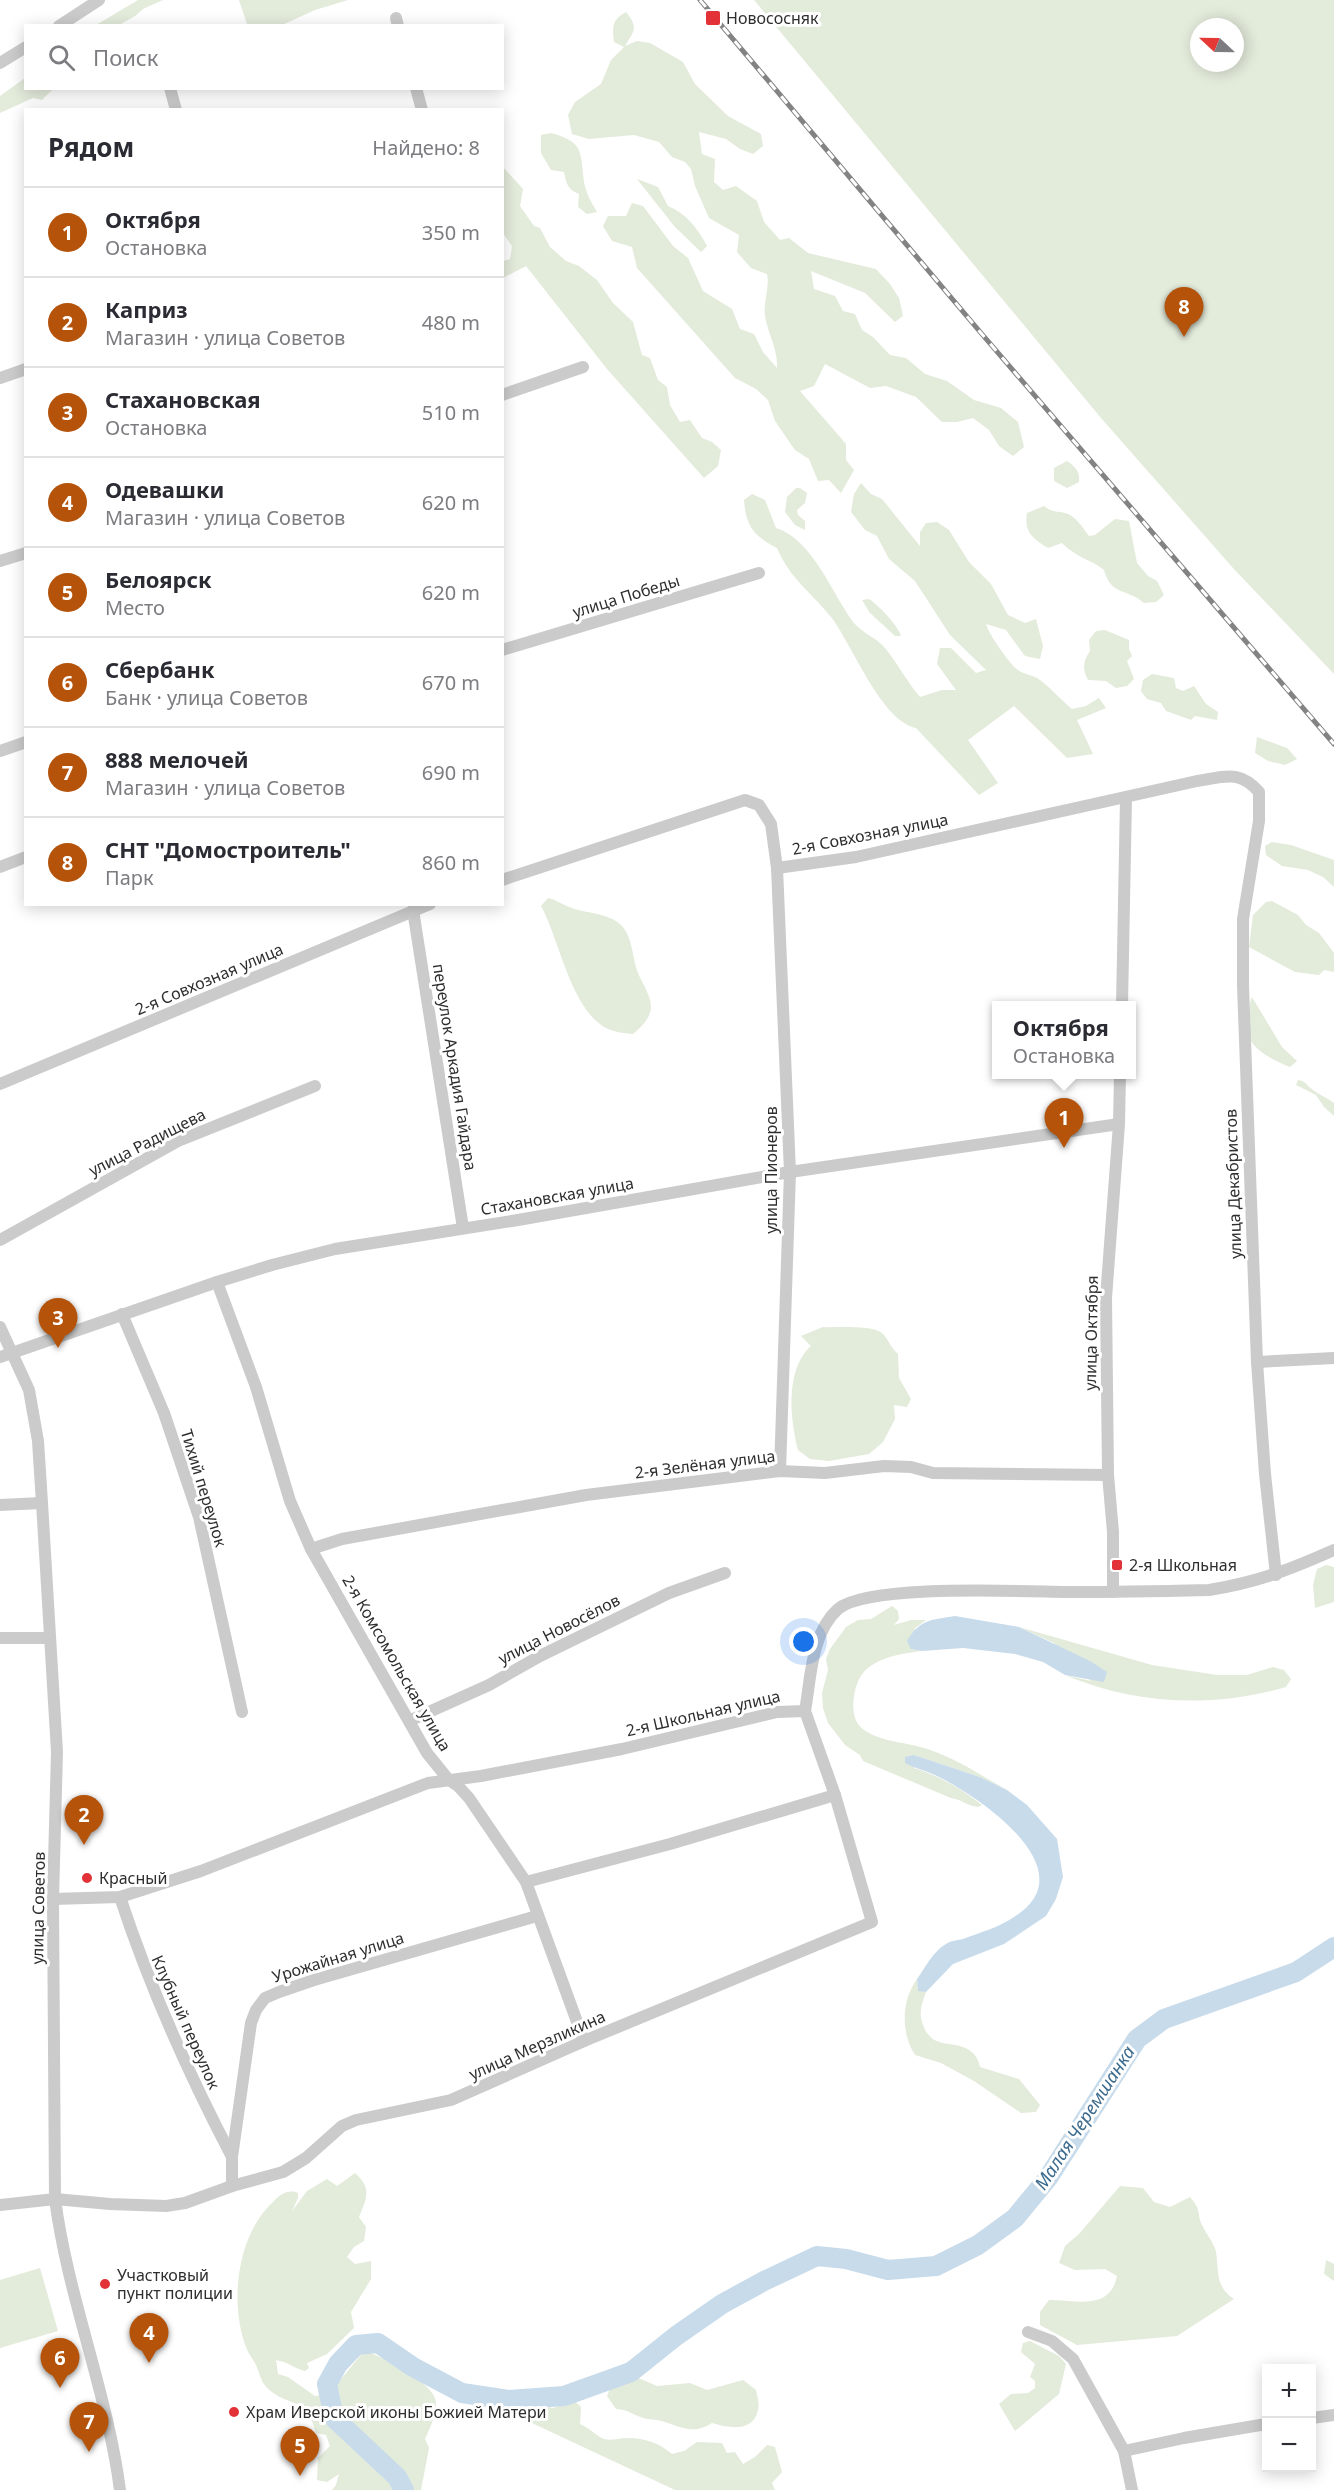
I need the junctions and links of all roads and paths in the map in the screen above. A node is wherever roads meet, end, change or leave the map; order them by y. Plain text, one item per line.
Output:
1 (99, 0) edge
2 (62, 24) edge
3 (24, 48) edge
4 (0, 63) edge
5 (171, 90) edge
6 (417, 90) edge
7 (175, 108) edge
8 (421, 108) edge
9 (583, 367) dead end
10 (24, 370) edge
11 (0, 378) edge
12 (504, 393) edge
13 (24, 554) edge
14 (0, 561) edge
15 (759, 573) dead end
16 (504, 649) edge
17 (24, 743) edge
18 (0, 751) edge
19 (1259, 792) joint
20 (1126, 798) junction
21 (24, 858) edge
22 (0, 867) edge
23 (777, 868) junction
24 (504, 879) edge
25 (424, 906) edge
26 (413, 910) junction
27 (1122, 1001) edge
28 (1120, 1079) edge
29 (0, 1084) edge
30 (315, 1086) dead end
31 (1119, 1124) junction
32 (790, 1172) junction
33 (463, 1228) junction
34 (0, 1240) edge
35 (217, 1282) junction
36 (122, 1314) junction
37 (0, 1327) edge
38 (13, 1352) junction
39 (0, 1358) edge
40 (1334, 1358) edge
41 (1257, 1362) junction
42 (780, 1471) junction
43 (1108, 1474) junction
44 (42, 1503) junction
45 (0, 1505) edge
46 (311, 1549) junction
47 (1334, 1550) edge
48 (725, 1573) dead end
49 (1276, 1575) junction
50 (1113, 1592) junction
51 (0, 1638) edge
52 (50, 1638) junction
53 (805, 1711) junction
54 (242, 1712) dead end
55 (411, 1720) junction
56 (448, 1779) junction
57 (835, 1795) junction
58 (526, 1882) junction
59 (120, 1897) junction
60 (53, 1899) junction
61 (537, 1916) junction
62 (584, 2041) junction
63 (232, 2157) junction
64 (232, 2186) junction
65 (55, 2199) junction
66 (0, 2205) edge
67 (1028, 2332) dead end
68 (1334, 2415) edge
69 (1316, 2417) edge
70 (1262, 2425) edge
71 (1124, 2451) junction
72 (120, 2490) edge
73 (1132, 2490) edge

1 - 2 street
3 - 4 street
5 - 7 street
6 - 8 street
9 - 12 street
10 - 11 street
13 - 14 street
15 - 16 street, улица Победы
17 - 18 street
19 - 20 street, 2-я Совхозная улица
19 - 41 street, улица Декабристов
20 - 23 street, 2-я Совхозная улица
20 - 27 street
21 - 22 street
23 - 24 street, 2-я Совхозная улица
23 - 32 street, улица Пионеров
25 - 26 street, 2-я Совхозная улица
26 - 29 street, 2-я Совхозная улица
26 - 33 street, переулок Аркадия Гайдара
28 - 31 street, улица Октября
30 - 34 street, улица Радищева
31 - 32 street, Стахановская улица
31 - 43 street, улица Октября
32 - 33 street, Стахановская улица
32 - 42 street, улица Пионеров
33 - 35 street, Стахановская улица
35 - 36 street, Стахановская улица
35 - 46 street, 2-я Комсомольская улица
36 - 38 street, Стахановская улица
36 - 54 street, Тихий переулок
37 - 38 street, улица Советов
38 - 39 street, Стахановская улица
38 - 44 street, улица Советов
40 - 41 street
41 - 49 street, улица Декабристов
42 - 43 street, 2-я Зелёная улица
42 - 46 street, 2-я Зелёная улица
43 - 50 street, улица Октября
44 - 45 street
44 - 52 street, улица Советов
46 - 55 street, 2-я Комсомольская улица
47 - 49 street, 2-я Школьная улица
48 - 55 street, улица Новосёлов
49 - 50 street, 2-я Школьная улица
50 - 53 street, 2-я Школьная улица
51 - 52 street
52 - 60 street, улица Советов
53 - 56 street, 2-я Школьная улица
53 - 57 street, улица Мерзликина
55 - 56 street, 2-я Комсомольская улица
56 - 58 street, 2-я Комсомольская улица
56 - 59 street, 2-я Школьная улица
57 - 58 street
57 - 62 street, улица Мерзликина
58 - 61 street, 2-я Комсомольская улица
59 - 60 street, 2-я Школьная улица
59 - 63 street, Клубный переулок
60 - 65 street, улица Советов
61 - 62 street, 2-я Комсомольская улица
61 - 63 street, Урожайная улица
62 - 64 street, улица Мерзликина
63 - 64 street, Урожайная улица
64 - 65 street, улица Мерзликина
65 - 66 street, улица Мерзликина
65 - 72 street, улица Советов
67 - 71 street
68 - 69 street
70 - 71 street
71 - 73 street

